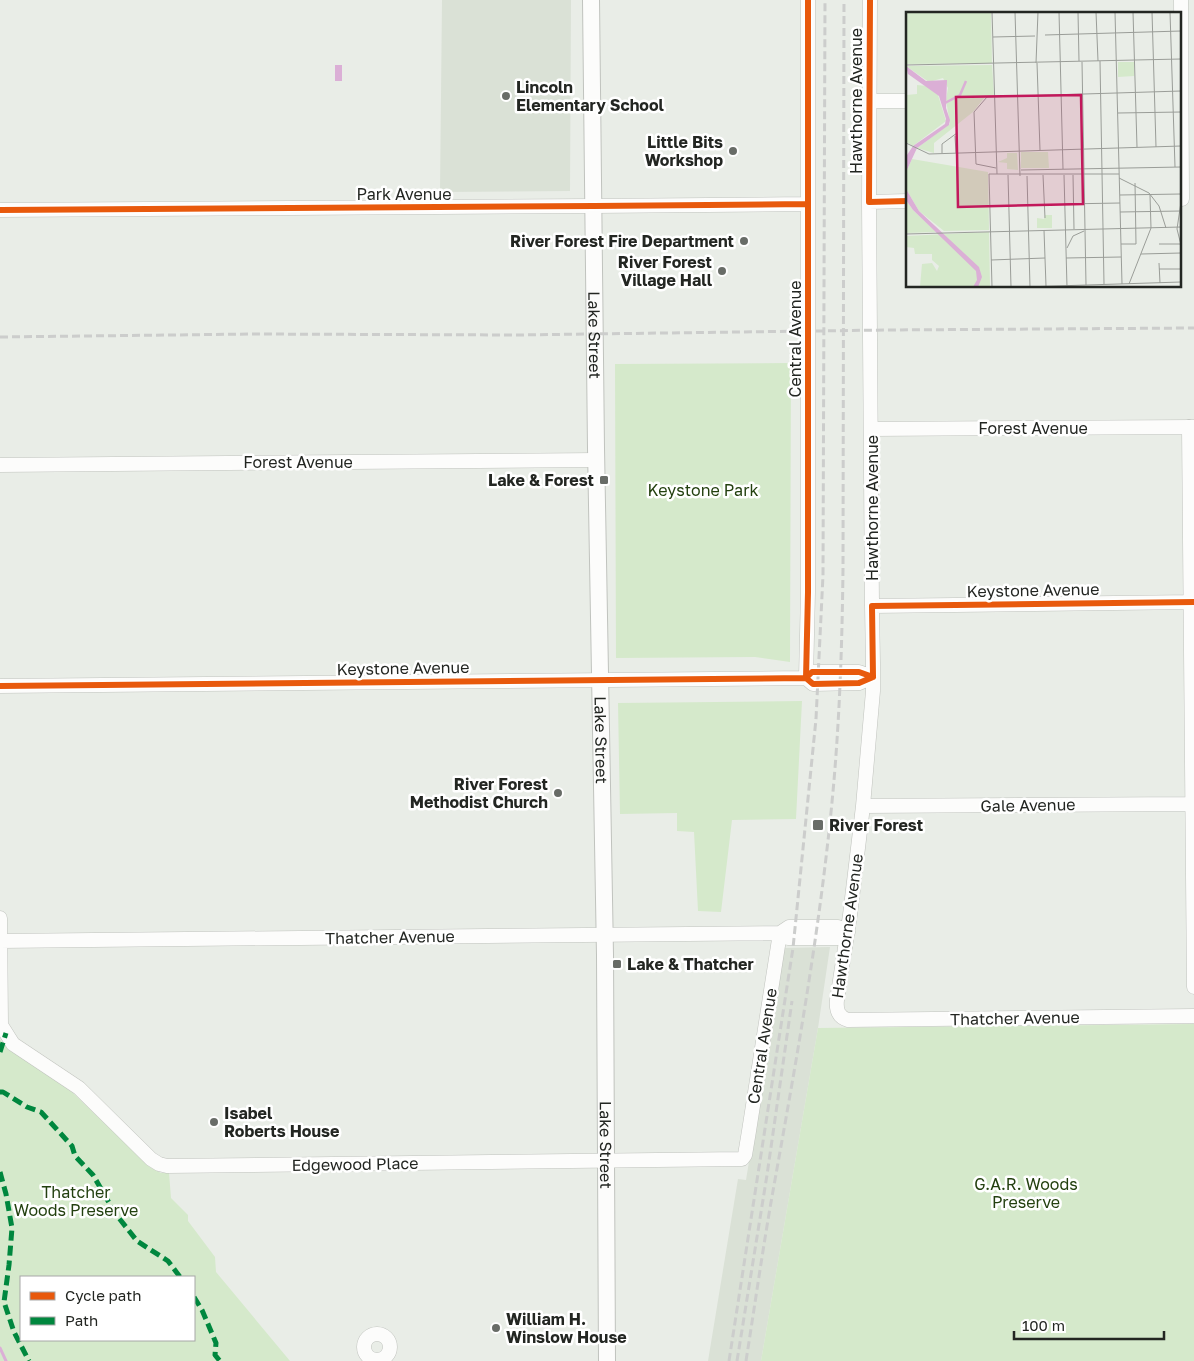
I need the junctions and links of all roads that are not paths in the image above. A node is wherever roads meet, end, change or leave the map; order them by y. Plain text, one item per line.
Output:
1 (591, 0) edge
2 (808, 0) edge
3 (870, 0) edge
4 (1182, 24) edge
5 (1185, 98) edge
6 (906, 101) edge
7 (870, 102) junction
8 (1185, 199) edge
9 (906, 201) edge
10 (869, 202) junction
11 (808, 204) junction
12 (594, 206) junction
13 (0, 210) edge
14 (1192, 427) edge
15 (872, 429) junction
16 (596, 460) junction
17 (0, 465) edge
18 (1192, 602) edge
19 (872, 606) junction
20 (806, 678) junction
21 (873, 678) junction
22 (600, 680) junction
23 (0, 686) edge
24 (1193, 804) edge
25 (862, 806) junction
26 (0, 918) edge
27 (848, 932) junction
28 (780, 933) junction
29 (605, 934) junction
30 (0, 941) edge
31 (1194, 987) edge
32 (838, 1013) joint
33 (1194, 1016) edge
34 (742, 1159) joint
35 (606, 1162) junction
36 (607, 1361) edge

1 - 12 main road, Lake Street
2 - 11 street, Central Avenue
3 - 7 street, Hawthorne Avenue
4 - 5 street
5 - 8 street
6 - 7 street
7 - 10 street, Hawthorne Avenue
9 - 10 street
10 - 15 street, Hawthorne Avenue
11 - 12 street, Park Avenue
11 - 20 street, Central Avenue
12 - 13 street, Park Avenue
12 - 16 main road, Lake Street
14 - 15 street, Forest Avenue
14 - 18 street
15 - 19 street, Hawthorne Avenue
16 - 17 street, Forest Avenue
16 - 22 main road, Lake Street
18 - 19 street, Keystone Avenue
18 - 24 street
19 - 21 street, Hawthorne Avenue
20 - 21 street, Keystone Avenue
20 - 22 street, Keystone Avenue
21 - 25 street, Hawthorne Avenue
22 - 23 street, Keystone Avenue
22 - 29 main road, Lake Street
24 - 25 street, Gale Avenue
24 - 31 street
25 - 27 street, Hawthorne Avenue
26 - 30 street
27 - 28 street, Thatcher Avenue
27 - 32 street, Hawthorne Avenue
28 - 29 street, Thatcher Avenue
28 - 34 street, Central Avenue
29 - 30 street, Thatcher Avenue
29 - 35 main road, Lake Street
30 - 35 street, Edgewood Place
32 - 33 street, Thatcher Avenue
34 - 35 street, Edgewood Place
35 - 36 main road, Lake Street

